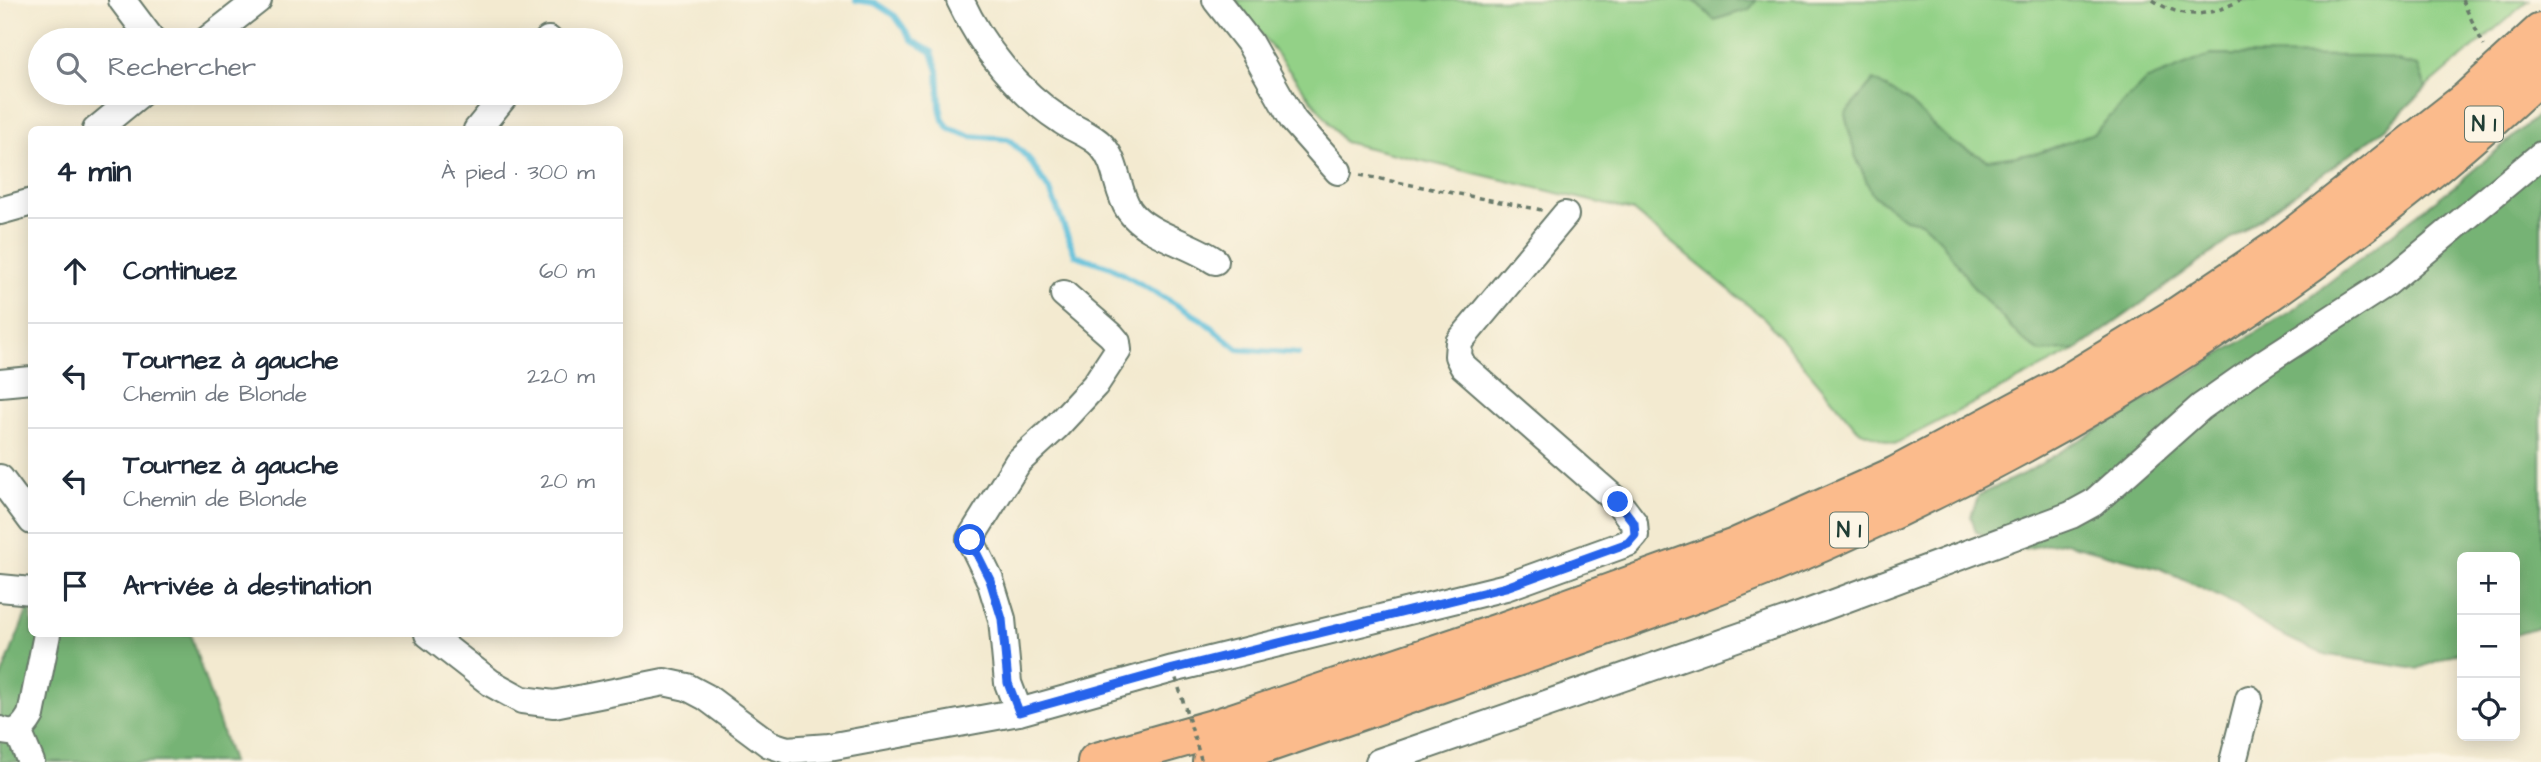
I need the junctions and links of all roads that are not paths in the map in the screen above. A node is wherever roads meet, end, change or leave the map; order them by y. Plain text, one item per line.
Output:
1 (122, 0) edge
2 (258, 0) edge
3 (960, 0) edge
4 (1216, 0) edge
5 (143, 28) edge
6 (222, 28) edge
7 (2539, 44) edge
8 (126, 105) edge
9 (497, 105) edge
10 (101, 126) edge
11 (480, 126) edge
12 (2541, 155) edge
13 (1338, 171) road end
14 (28, 203) edge
15 (0, 211) edge
16 (1565, 215) road end
17 (1215, 261) dead end
18 (1064, 294) dead end
19 (28, 380) edge
20 (0, 383) edge
21 (0, 478) edge
22 (28, 516) edge
23 (0, 588) edge
24 (28, 591) edge
25 (46, 637) edge
26 (432, 637) edge
27 (2249, 699) dead end
28 (1019, 712) junction
29 (9, 731) edge
30 (31, 762) edge
31 (1097, 762) edge
32 (1212, 762) edge
33 (1378, 762) edge
34 (2233, 762) edge

1 - 5 street
2 - 6 street
3 - 17 street
4 - 13 street
7 - 31 highway, N 1
7 - 32 highway, N 1
8 - 10 street
9 - 11 street
12 - 33 street
14 - 15 street
16 - 28 street
18 - 28 street
19 - 20 street
21 - 22 street
23 - 24 street
25 - 29 street
26 - 28 street
27 - 34 street
29 - 30 street

